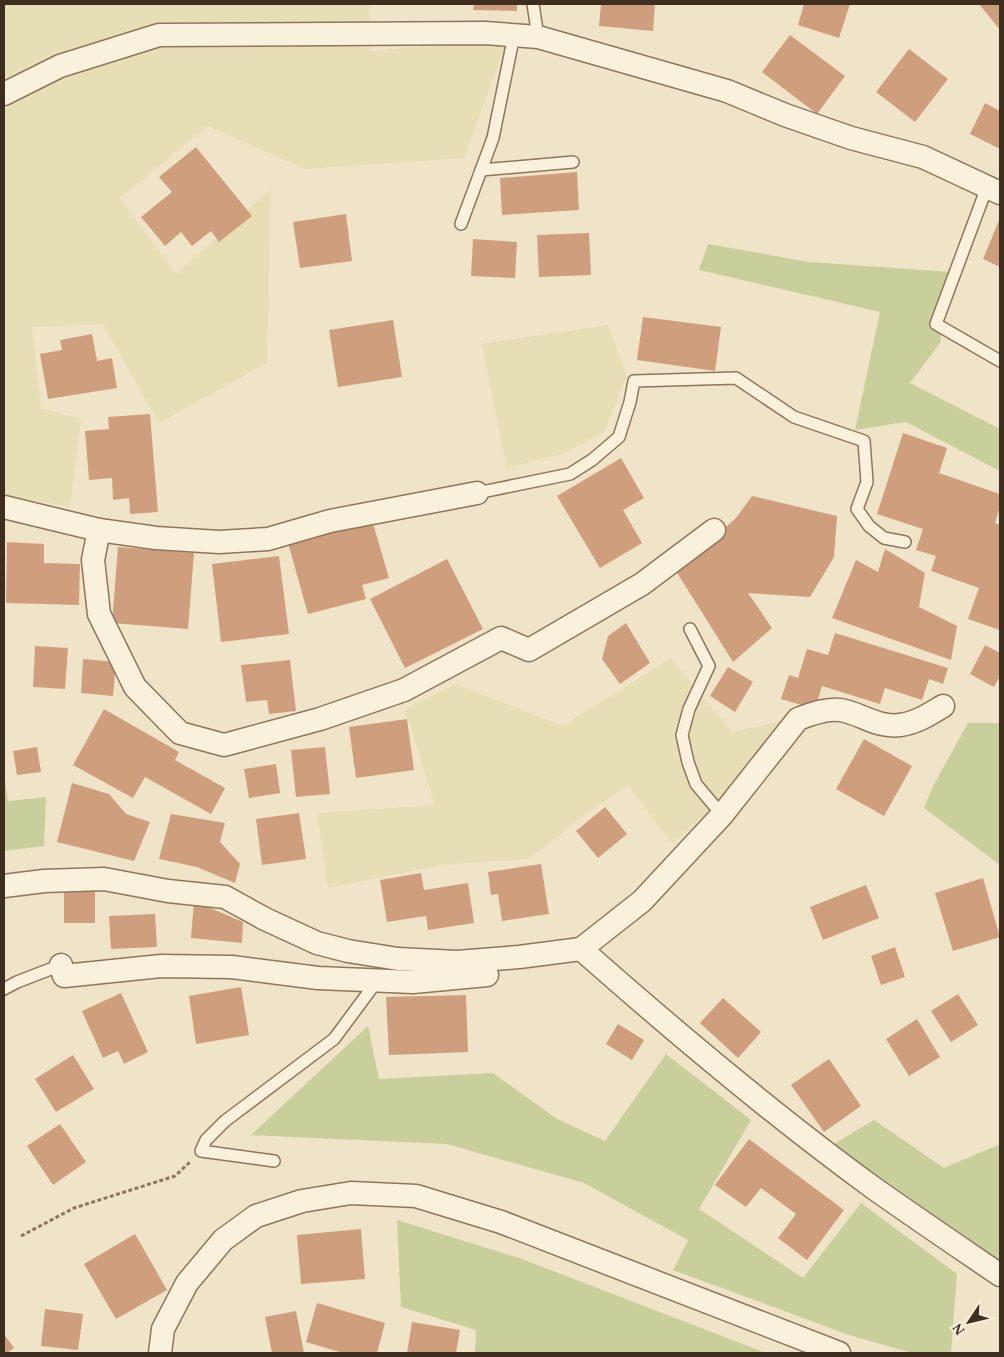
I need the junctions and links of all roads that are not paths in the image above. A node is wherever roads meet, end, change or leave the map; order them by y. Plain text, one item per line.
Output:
1 (533, 4) edge
2 (514, 35) junction
3 (538, 37) junction
4 (4, 94) edge
5 (573, 162) dead end
6 (481, 170) junction
7 (993, 190) edge
8 (461, 224) dead end
9 (1000, 361) edge
10 (476, 493) joint
11 (4, 506) edge
12 (99, 530) junction
13 (714, 530) dead end
14 (905, 542) dead end
15 (690, 629) dead end
16 (943, 706) dead end
17 (722, 815) junction
18 (4, 886) edge
19 (581, 949) junction
20 (556, 952) junction
21 (61, 965) joint
22 (377, 981) junction
23 (4, 989) edge
24 (274, 1161) dead end
25 (1000, 1275) edge
26 (160, 1353) edge
27 (839, 1353) edge

1 - 3 lane
2 - 3 street
2 - 4 street
2 - 6 lane
3 - 7 street
5 - 6 lane
6 - 8 lane
7 - 9 lane
10 - 12 street
10 - 14 lane
11 - 12 street
12 - 13 street
15 - 17 lane
16 - 17 street
17 - 19 street
18 - 20 street
19 - 20 street
19 - 25 street
20 - 22 street
21 - 22 street
21 - 23 lane
22 - 24 lane
26 - 27 street

